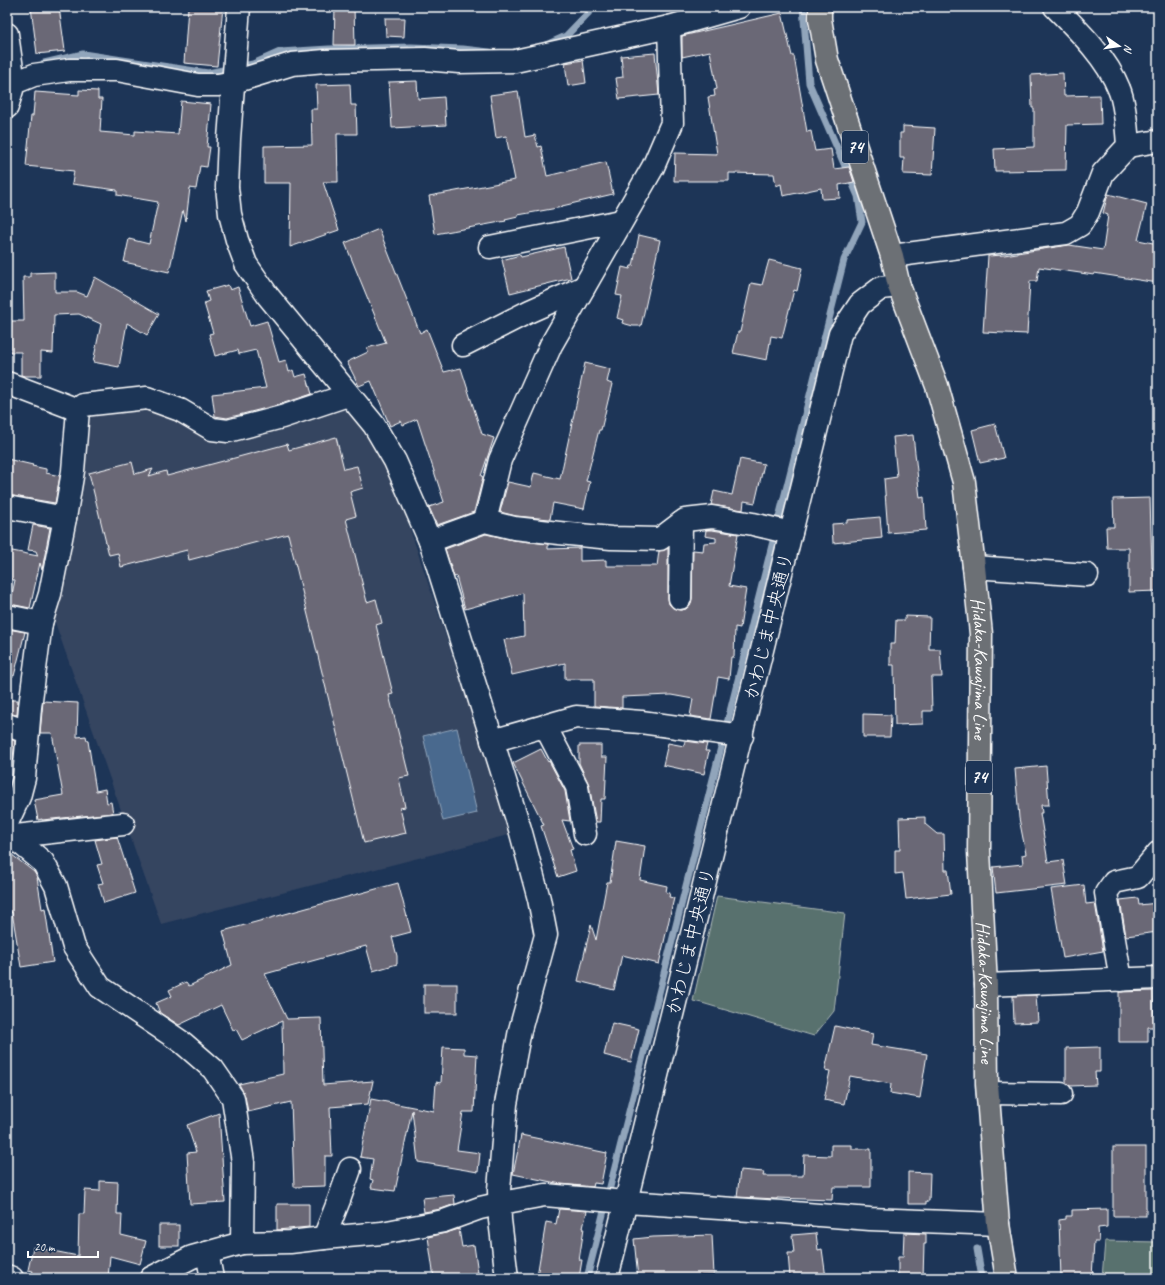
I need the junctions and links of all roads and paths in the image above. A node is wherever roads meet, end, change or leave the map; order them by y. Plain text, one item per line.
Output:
1 (239, 7) edge
2 (739, 7) edge
3 (820, 7) edge
4 (1055, 7) edge
5 (669, 26) junction
6 (7, 34) edge
7 (234, 82) junction
8 (14, 83) junction
9 (7, 107) edge
10 (1158, 141) edge
11 (1128, 146) junction
12 (621, 221) junction
13 (490, 247) dead end
14 (892, 256) junction
15 (899, 286) junction
16 (584, 287) junction
17 (463, 345) dead end
18 (7, 382) edge
19 (348, 395) junction
20 (78, 410) junction
21 (7, 508) edge
22 (65, 518) junction
23 (485, 521) junction
24 (681, 523) junction
25 (792, 532) junction
26 (430, 541) junction
27 (974, 567) junction
28 (1087, 574) dead end
29 (680, 598) dead end
30 (7, 616) edge
31 (41, 623) junction
32 (7, 725) edge
33 (546, 726) junction
34 (27, 732) junction
35 (742, 736) junction
36 (492, 741) junction
37 (123, 824) dead end
38 (9, 832) edge
39 (585, 834) dead end
40 (1158, 853) edge
41 (1158, 978) edge
42 (1121, 980) junction
43 (986, 985) junction
44 (988, 1093) junction
45 (1061, 1094) dead end
46 (350, 1169) dead end
47 (626, 1202) junction
48 (499, 1204) junction
49 (998, 1224) junction
50 (324, 1238) junction
51 (242, 1243) junction
52 (207, 1253) junction
53 (7, 1276) edge
54 (12, 1278) edge
55 (151, 1278) edge
56 (212, 1278) edge
57 (507, 1278) edge
58 (607, 1278) edge
59 (1007, 1278) edge

1 - 7 street
2 - 5 street
3 - 14 main road, 74
4 - 11 street
5 - 7 street
5 - 12 street
6 - 8 street
7 - 8 street
7 - 19 street
8 - 9 street
10 - 11 street
11 - 14 street
12 - 13 street
12 - 16 street
14 - 15 main road, 74
15 - 25 street, かわじま中央通り
15 - 27 main road, Hidaka-Kawajima Line / 74
16 - 17 street
16 - 23 street
18 - 20 street
19 - 20 street
19 - 26 street
20 - 22 street
21 - 22 street
22 - 31 street
23 - 24 street
23 - 26 street
24 - 25 street
24 - 29 street
25 - 35 street, かわじま中央通り
26 - 36 street
27 - 28 street
27 - 43 main road, Hidaka-Kawajima Line / 74
30 - 31 street
31 - 34 street
32 - 34 street
33 - 35 street
33 - 36 street
33 - 39 street
34 - 38 street
35 - 47 street, かわじま中央通り
36 - 48 street
37 - 38 street
38 - 51 street
40 - 42 street
41 - 42 street
42 - 43 street
43 - 44 main road, Hidaka-Kawajima Line / 74
44 - 45 street
44 - 49 main road, Hidaka-Kawajima Line / 74
46 - 50 street
47 - 48 street
47 - 49 street
47 - 58 street, かわじま中央通り
48 - 50 street
48 - 57 street
49 - 59 main road, Hidaka-Kawajima Line / 74
50 - 51 street
51 - 52 street
52 - 55 street
52 - 56 street
53 - 54 street

